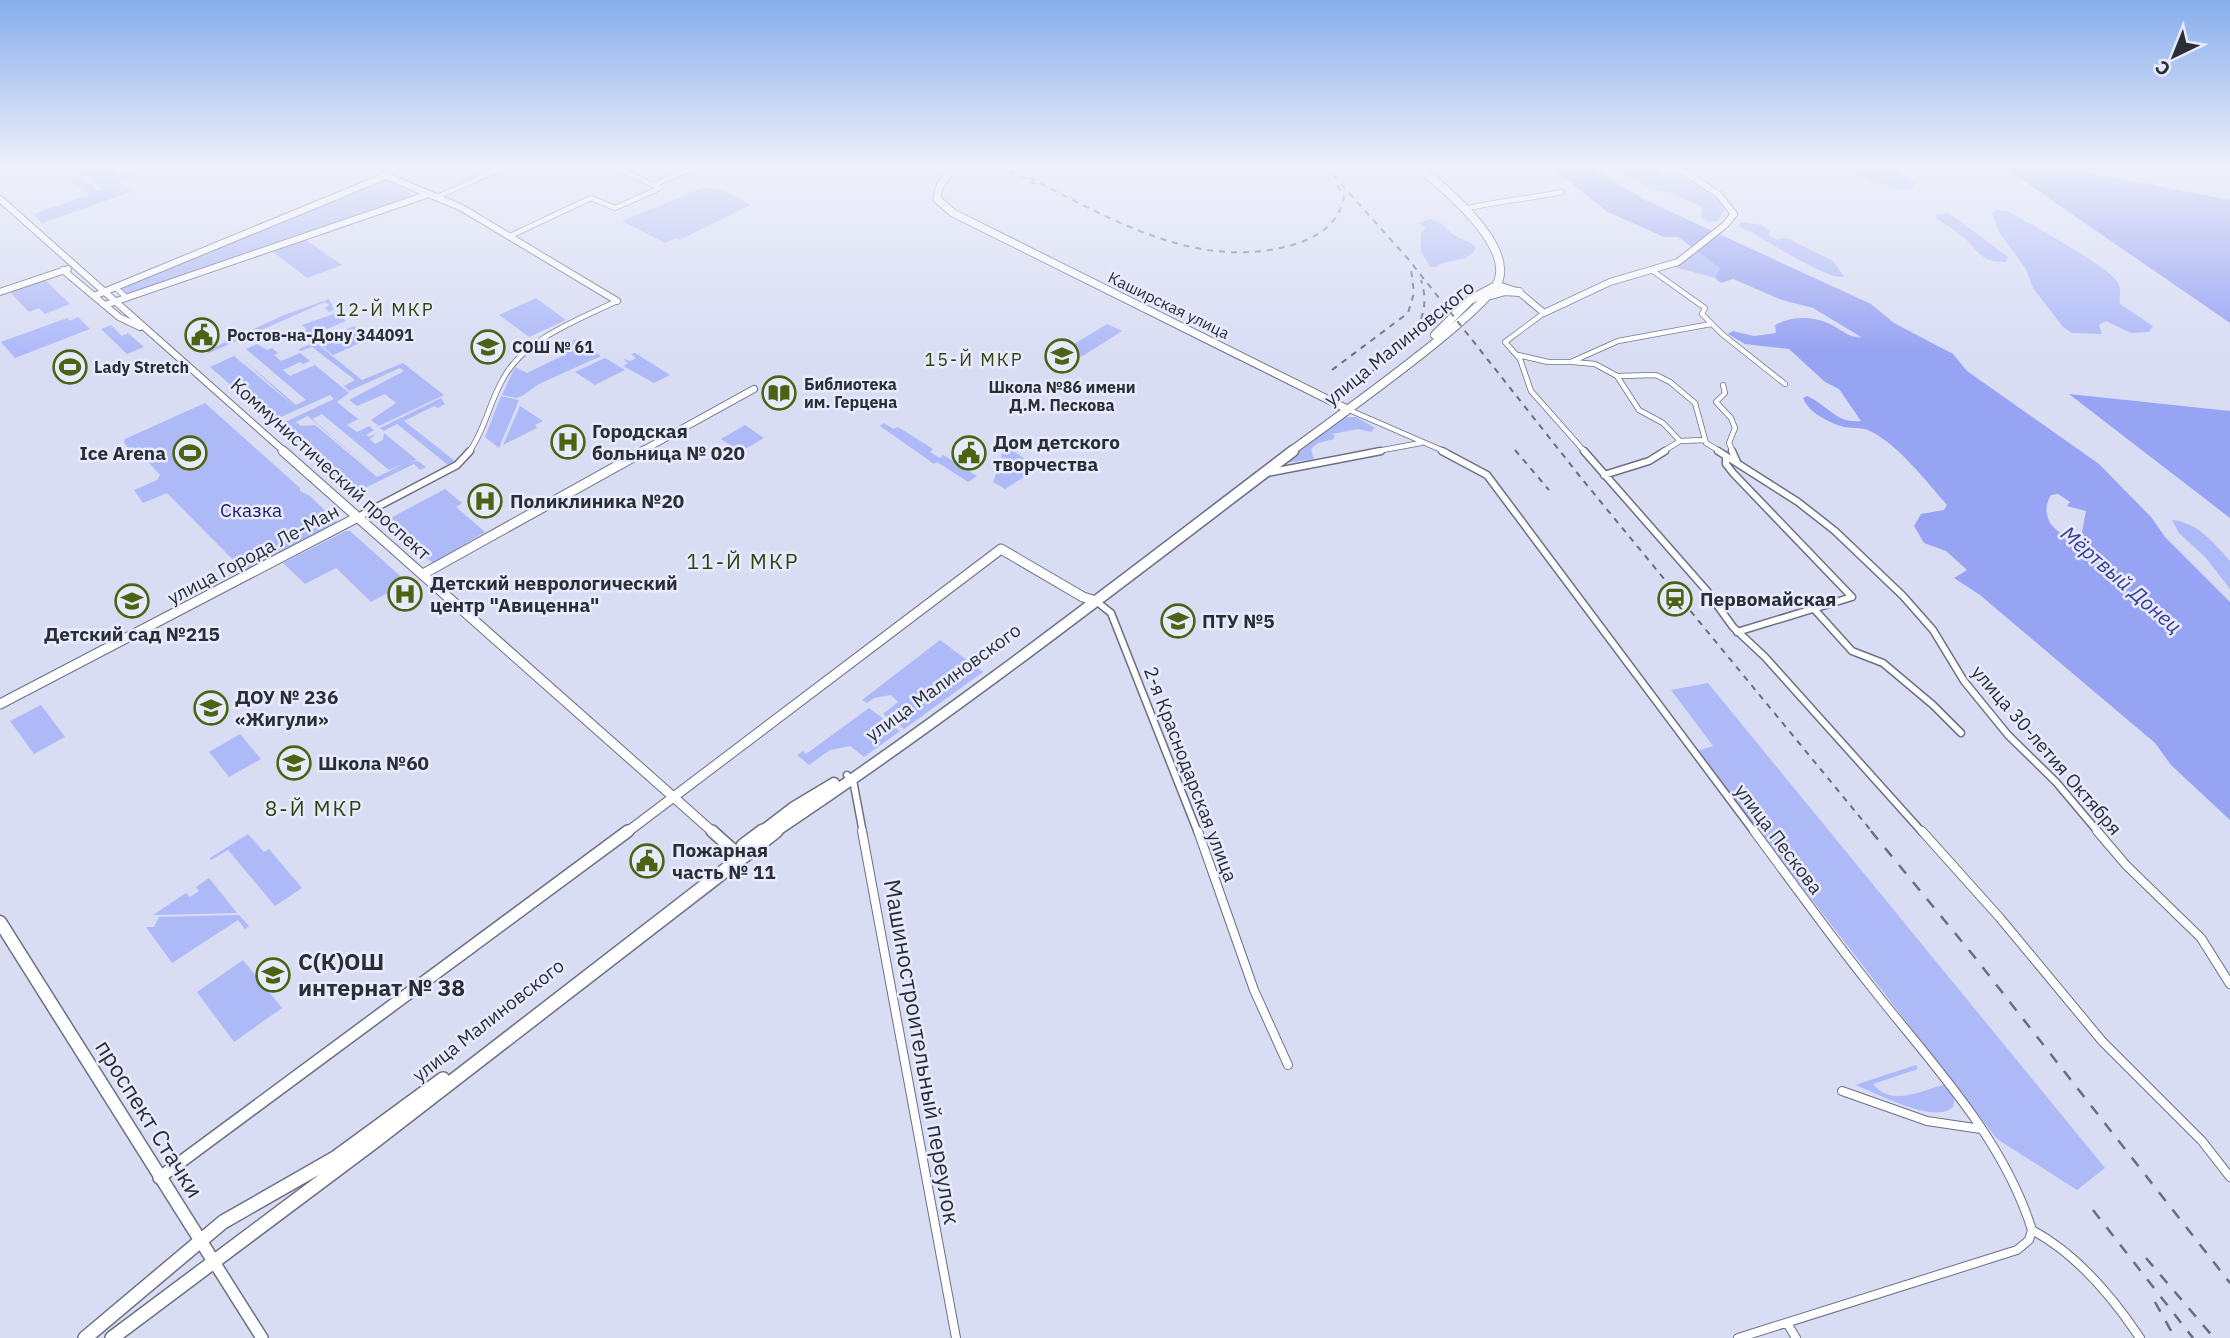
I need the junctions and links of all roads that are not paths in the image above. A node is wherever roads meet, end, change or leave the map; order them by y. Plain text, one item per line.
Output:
1 (33, 228) edge
2 (259, 228) edge
3 (328, 228) edge
4 (496, 228) edge
5 (526, 228) edge
6 (984, 228) edge
7 (1482, 228) edge
8 (1721, 228) edge
9 (510, 236) junction
10 (74, 265) junction
11 (1500, 269) junction
12 (63, 270) junction
13 (1653, 271) junction
14 (1498, 285) junction
15 (116, 288) junction
16 (0, 292) edge
17 (105, 292) junction
18 (1519, 292) junction
19 (94, 296) junction
20 (1489, 297) junction
21 (127, 298) junction
22 (617, 301) joint
23 (116, 302) junction
24 (104, 305) junction
25 (1544, 313) junction
26 (1711, 324) junction
27 (148, 331) junction
28 (1518, 355) junction
29 (1571, 362) junction
30 (1617, 376) junction
31 (1784, 384) dead end
32 (1724, 385) dead end
33 (754, 389) dead end
34 (1344, 408) junction
35 (1705, 440) junction
36 (1680, 441) junction
37 (1423, 443) junction
38 (1729, 443) junction
39 (1711, 447) junction
40 (1726, 456) junction
41 (1737, 461) junction
42 (1261, 475) junction
43 (1604, 475) junction
44 (358, 517) junction
45 (423, 575) junction
46 (1092, 600) junction
47 (1815, 610) junction
48 (1737, 632) junction
49 (0, 704) edge
50 (1961, 733) dead end
51 (850, 778) junction
52 (674, 797) junction
53 (738, 854) junction
54 (0, 922) edge
55 (2230, 984) edge
56 (1288, 1065) dead end
57 (1842, 1091) dead end
58 (1981, 1129) junction
59 (2230, 1177) edge
60 (159, 1178) junction
61 (2032, 1230) junction
62 (201, 1239) junction
63 (214, 1262) junction
64 (1787, 1323) junction
65 (85, 1338) edge
66 (112, 1338) edge
67 (262, 1338) edge
68 (956, 1338) edge
69 (1738, 1338) edge
70 (1796, 1338) edge
71 (2140, 1338) edge

1 - 10 street, Коммунистический проспект
2 - 15 street
3 - 21 street
4 - 9 street
5 - 9 street
6 - 34 main road, Каширская улица
7 - 11 highway
8 - 13 street
9 - 22 street
10 - 12 street
10 - 17 street, Коммунистический проспект
11 - 14 highway
11 - 18 highway
12 - 16 street
12 - 19 street, Коммунистический проспект
13 - 25 street
13 - 26 street
14 - 18 street
14 - 20 highway, улица Малиновского
14 - 34 highway, улица Малиновского
15 - 17 street
15 - 21 street
17 - 19 street
17 - 23 street, Коммунистический проспект
18 - 20 highway
18 - 25 street
19 - 24 street, Коммунистический проспект
20 - 34 highway, улица Малиновского
21 - 23 street
22 - 44 street, улица Города Ле-Ман
23 - 24 street
23 - 27 street, Коммунистический проспект
24 - 27 street, Коммунистический проспект
25 - 28 street
26 - 29 street
26 - 31 street
27 - 44 street, Коммунистический проспект
28 - 29 street
28 - 43 street
29 - 30 street
30 - 35 street, улица 30-летия Октября
30 - 36 street
32 - 38 street
33 - 45 street
34 - 37 street, улица Пескова
34 - 42 highway, улица Малиновского
34 - 46 highway, улица Малиновского
35 - 36 street
35 - 39 street, улица 30-летия Октября
36 - 43 street
37 - 42 street
37 - 58 street, улица Пескова
38 - 39 street
38 - 41 street
39 - 40 street, улица 30-летия Октября
40 - 41 street, улица 30-летия Октября
40 - 47 street
41 - 55 street, улица 30-летия Октября
42 - 46 highway, улица Малиновского
43 - 48 street
44 - 45 street, Коммунистический проспект
44 - 49 street, улица Города Ле-Ман
45 - 52 street, Коммунистический проспект
46 - 51 highway, улица Малиновского
46 - 52 street, 2-я Краснодарская улица
46 - 56 street, 2-я Краснодарская улица
47 - 48 street
47 - 50 street
48 - 59 street
51 - 53 highway, улица Малиновского
51 - 68 street, Машиностроительный переулок
52 - 53 street, Коммунистический проспект
52 - 60 street
53 - 62 highway, улица Малиновского
53 - 63 highway, улица Малиновского
54 - 60 main road, проспект Стачки
57 - 58 street
58 - 61 street, улица Пескова
60 - 62 main road, проспект Стачки
61 - 64 street
61 - 71 street
62 - 63 main road, проспект Стачки
62 - 65 highway, улица Малиновского
63 - 66 highway, улица Малиновского
63 - 67 street, проспект Стачки
64 - 69 street
64 - 70 street

